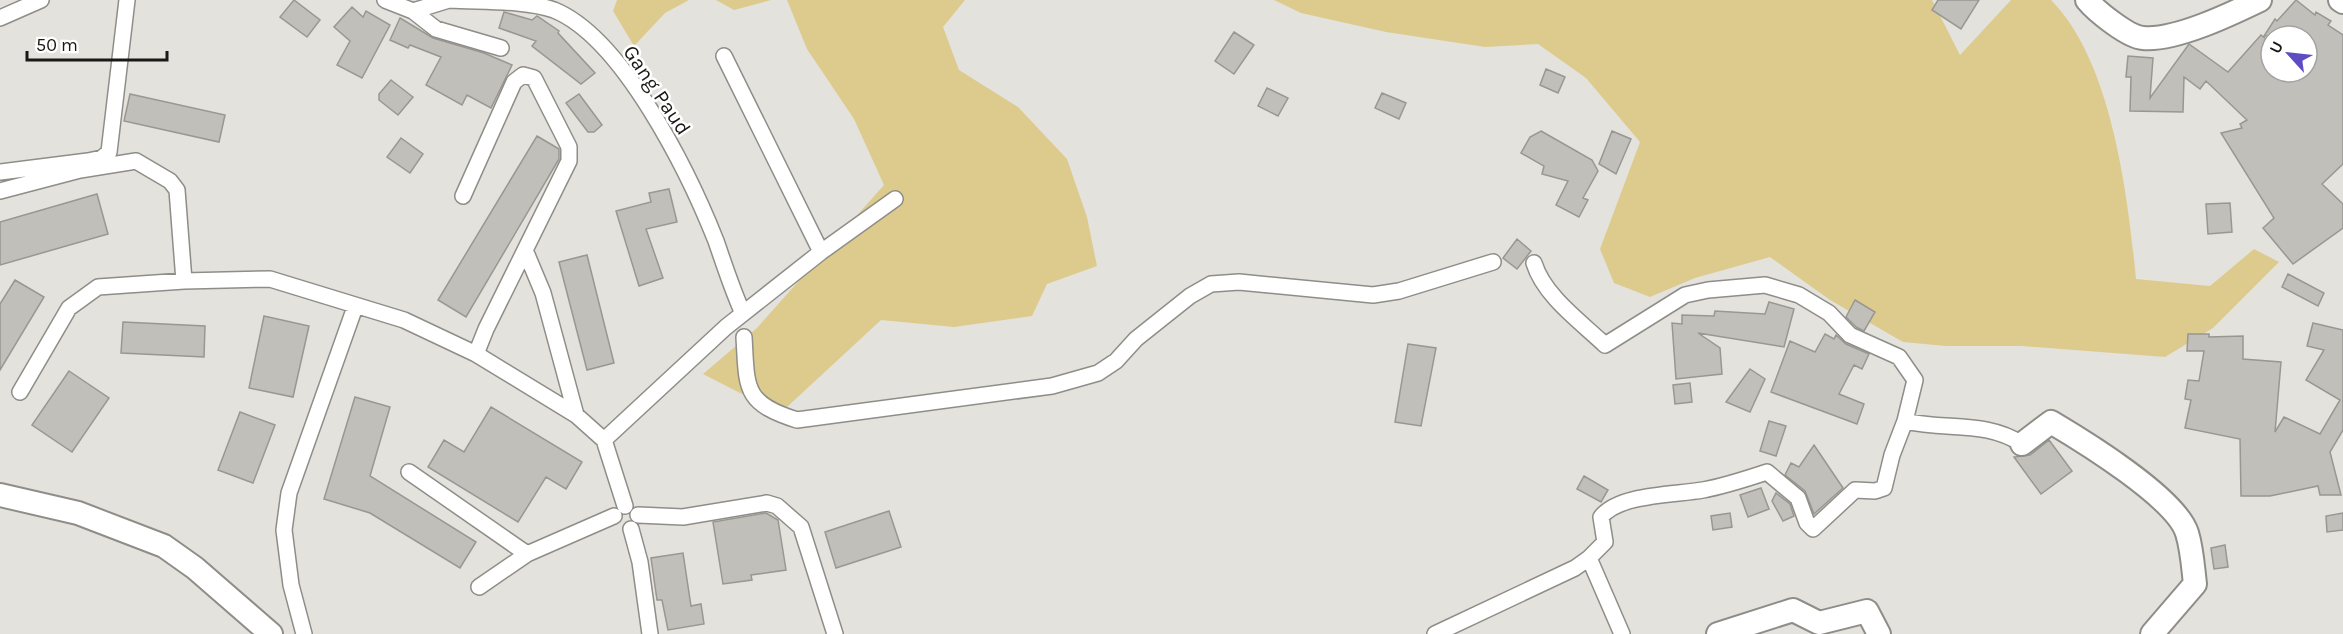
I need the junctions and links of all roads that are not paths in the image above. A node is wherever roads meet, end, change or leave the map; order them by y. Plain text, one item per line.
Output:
1 (41, 0) edge
2 (127, 0) edge
3 (386, 0) edge
4 (449, 0) edge
5 (2087, 0) edge
6 (2260, 0) edge
7 (413, 11) junction
8 (0, 18) edge
9 (501, 48) dead end
10 (724, 56) dead end
11 (0, 172) edge
12 (0, 191) edge
13 (463, 196) dead end
14 (895, 199) dead end
15 (525, 250) junction
16 (821, 252) junction
17 (1493, 262) dead end
18 (1534, 263) dead end
19 (184, 281) junction
20 (355, 307) junction
21 (735, 318) junction
22 (744, 337) dead end
23 (476, 354) junction
24 (20, 392) dead end
25 (576, 414) junction
26 (1905, 422) junction
27 (604, 440) junction
28 (2022, 444) joint
29 (410, 472) dead end
30 (0, 495) edge
31 (627, 517) junction
32 (527, 554) junction
33 (1589, 558) junction
34 (479, 587) dead end
35 (271, 634) edge
36 (304, 634) edge
37 (650, 634) edge
38 (835, 634) edge
39 (1435, 634) edge
40 (1622, 634) edge
41 (1718, 634) edge
42 (1879, 634) edge
43 (2152, 634) edge

1 - 8 street
2 - 11 street
3 - 7 street
4 - 7 street, Gang Paud
4 - 21 street, Gang Paud
5 - 6 street
7 - 9 street
10 - 16 street
12 - 19 street
13 - 15 street
14 - 16 street
15 - 23 street
15 - 25 street
16 - 21 street
17 - 22 street
18 - 26 street
19 - 20 street
19 - 24 street
20 - 23 street
20 - 36 street
21 - 27 street
23 - 25 street
25 - 27 street
26 - 28 street
26 - 33 street
27 - 31 street
28 - 43 street
29 - 32 street
30 - 35 street
31 - 32 street
31 - 37 street
31 - 38 street
32 - 34 street
33 - 39 street
33 - 40 street
41 - 42 street

